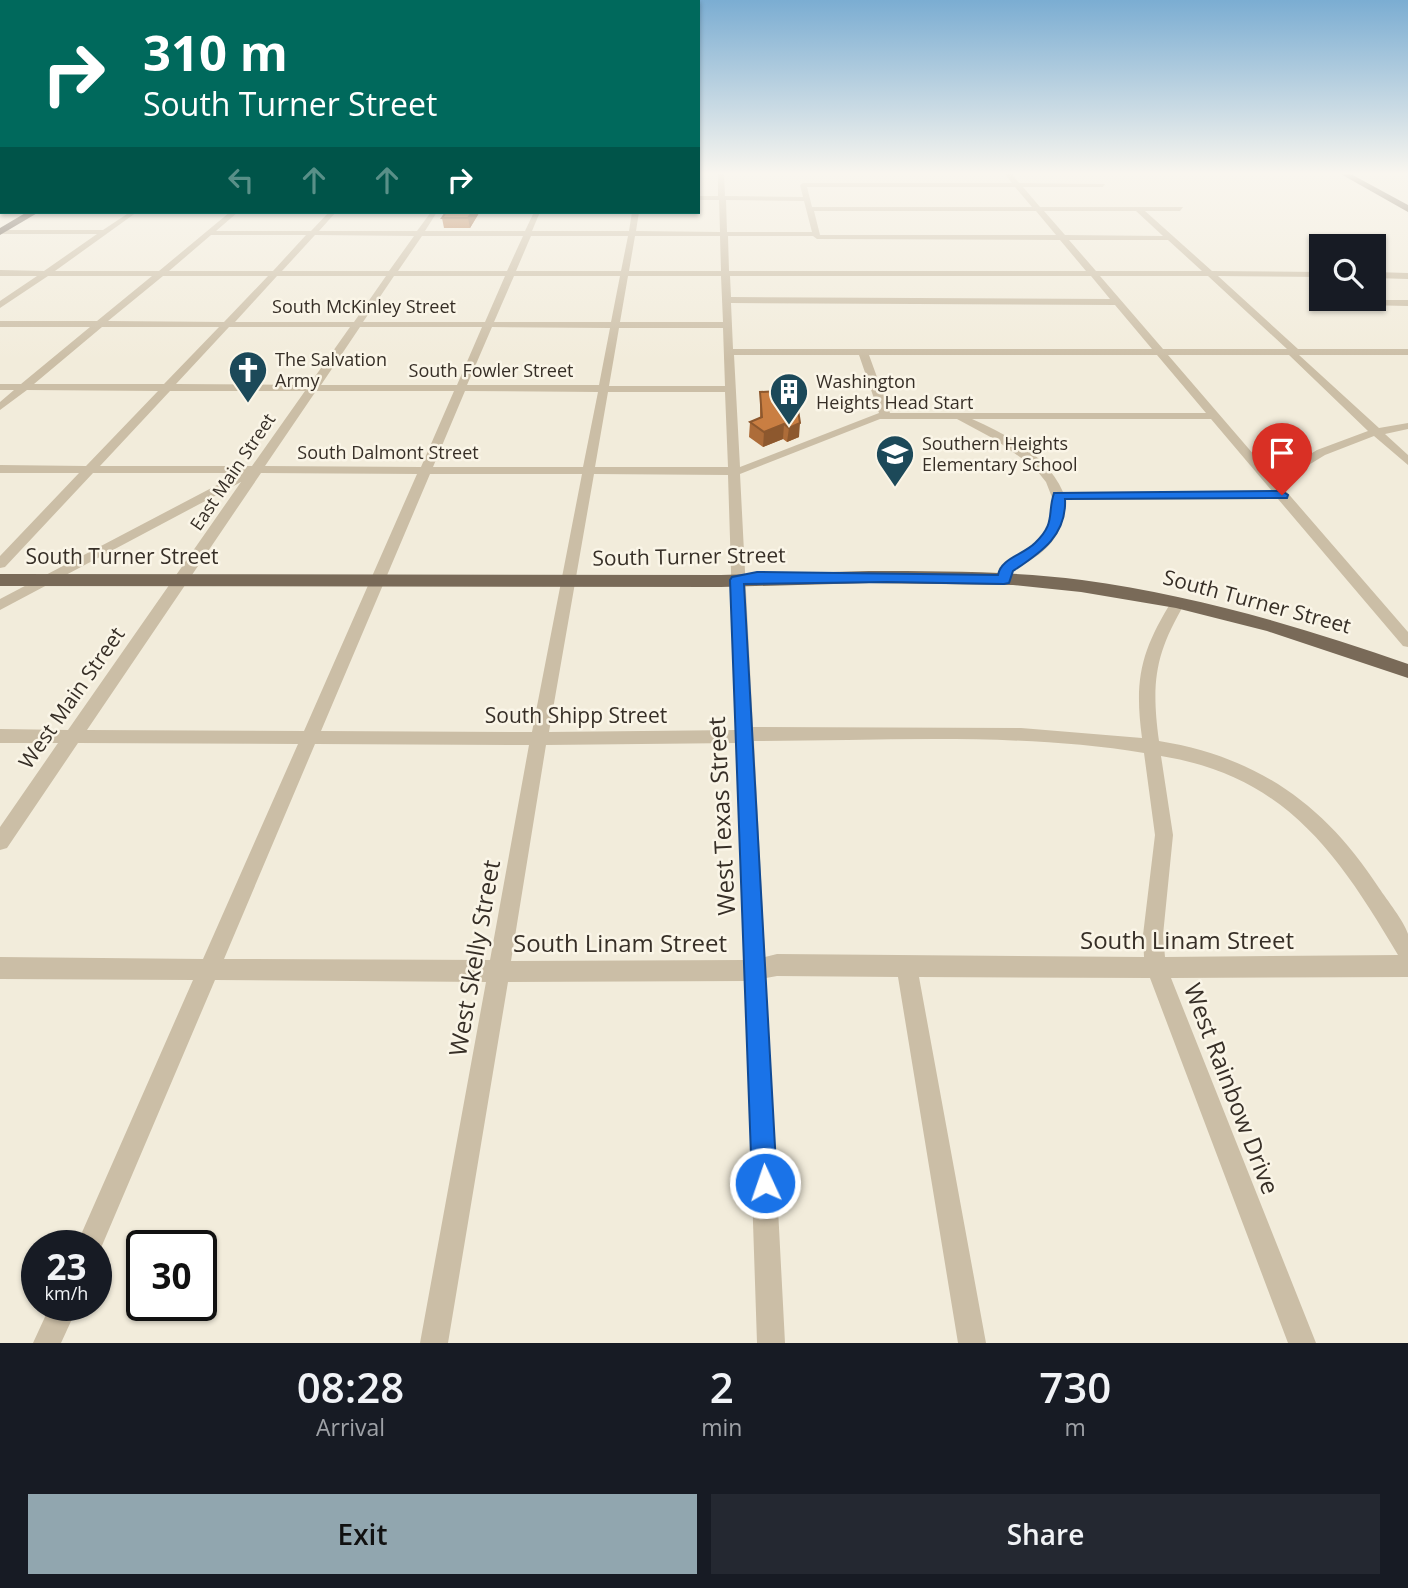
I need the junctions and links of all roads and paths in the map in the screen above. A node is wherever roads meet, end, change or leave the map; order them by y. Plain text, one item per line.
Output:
1 (102, 236) edge
2 (205, 236) edge
3 (310, 236) edge
4 (417, 236) edge
5 (526, 236) edge
6 (632, 236) edge
7 (723, 236) edge
8 (817, 236) edge
9 (1061, 236) edge
10 (1167, 236) edge
11 (1063, 238) junction
12 (1169, 238) junction
13 (0, 273) edge
14 (46, 274) junction
15 (160, 274) junction
16 (274, 274) junction
17 (391, 274) junction
18 (625, 274) junction
19 (726, 274) junction
20 (1094, 274) junction
21 (1209, 274) junction
22 (1309, 274) edge
23 (509, 275) junction
24 (1386, 275) edge
25 (1408, 276) edge
26 (726, 300) junction
27 (1118, 302) junction
28 (1386, 303) edge
29 (1408, 303) edge
30 (0, 305) edge
31 (0, 324) edge
32 (99, 324) junction
33 (227, 324) junction
34 (356, 325) junction
35 (488, 325) junction
36 (616, 325) junction
37 (728, 325) junction
38 (729, 352) junction
39 (863, 352) junction
40 (1408, 352) edge
41 (1161, 353) junction
42 (1293, 353) junction
43 (0, 387) edge
44 (23, 387) junction
45 (166, 387) junction
46 (312, 388) junction
47 (460, 388) junction
48 (605, 388) junction
49 (731, 389) junction
50 (0, 407) edge
51 (885, 415) junction
52 (954, 415) junction
53 (1215, 416) junction
54 (1408, 425) edge
55 (1376, 432) junction
56 (1408, 461) edge
57 (0, 469) edge
58 (89, 469) junction
59 (255, 470) junction
60 (425, 470) junction
61 (590, 471) junction
62 (734, 471) junction
63 (1272, 483) junction
64 (1282, 495) junction
65 (1058, 496) junction
66 (0, 564) edge
67 (0, 580) edge
68 (46, 580) junction
69 (181, 580) junction
70 (737, 580) junction
71 (1004, 580) junction
72 (377, 581) junction
73 (568, 582) junction
74 (1178, 603) junction
75 (0, 605) edge
76 (1408, 642) edge
77 (1408, 671) edge
78 (745, 734) junction
79 (0, 736) edge
80 (310, 736) junction
81 (72, 737) junction
82 (539, 738) junction
83 (1151, 748) junction
84 (0, 842) edge
85 (1408, 953) edge
86 (1408, 966) edge
87 (908, 967) junction
88 (1156, 967) junction
89 (0, 968) edge
90 (209, 968) junction
91 (755, 970) junction
92 (500, 971) junction
93 (96, 1230) edge
94 (57, 1321) edge
95 (47, 1343) edge
96 (434, 1343) edge
97 (771, 1343) edge
98 (972, 1343) edge
99 (1302, 1343) edge

1 - 14 street
2 - 15 street
3 - 16 street
4 - 17 street, East Main Street
5 - 23 street
6 - 18 street, West Skelly Street
7 - 19 street, West Texas Street
8 - 11 street
9 - 11 street
10 - 12 street
11 - 12 street
11 - 20 street
12 - 21 street
13 - 14 street
14 - 15 street
14 - 30 street
15 - 16 street
15 - 32 street
16 - 17 street
16 - 33 street
17 - 23 street
17 - 34 street, East Main Street
18 - 19 street
18 - 23 street
18 - 36 street, West Skelly Street
19 - 20 street
19 - 26 street, West Texas Street
20 - 21 street
20 - 27 street
21 - 22 street
21 - 42 street
23 - 35 street
24 - 25 street
26 - 27 street
26 - 37 street, West Texas Street
27 - 41 street
28 - 29 street
31 - 32 street, South McKinley Street
32 - 33 street, South McKinley Street
32 - 44 street
33 - 34 street, South McKinley Street
33 - 45 street
34 - 35 street, South McKinley Street
34 - 46 street, East Main Street
35 - 36 street, South McKinley Street
35 - 47 street
36 - 37 street, South McKinley Street
36 - 48 street, West Skelly Street
37 - 38 street, West Texas Street
38 - 39 street
38 - 49 street, West Texas Street
39 - 41 street
39 - 51 street
40 - 42 street
41 - 42 street
41 - 53 street
42 - 55 street
43 - 44 street, South Fowler Street
44 - 45 street, South Fowler Street
44 - 50 street
45 - 46 street, South Fowler Street
45 - 58 street
46 - 47 street, South Fowler Street
46 - 59 street, East Main Street
47 - 48 street, South Fowler Street
47 - 60 street
48 - 49 street, South Fowler Street
48 - 61 street, West Skelly Street
49 - 62 street, West Texas Street
51 - 52 street, South Dalmont Street
51 - 62 street, South Dalmont Street
52 - 53 street, South Dalmont Street
52 - 65 street
53 - 63 street
54 - 55 street
55 - 56 street
55 - 63 street
57 - 58 street, South Dalmont Street
58 - 59 street, South Dalmont Street
58 - 66 street
59 - 60 street, South Dalmont Street
59 - 68 street
59 - 69 street, East Main Street
60 - 61 street, South Dalmont Street
60 - 72 street
61 - 62 street, South Dalmont Street
61 - 73 street, West Skelly Street
62 - 70 street, West Texas Street
63 - 64 street
64 - 65 street
64 - 76 street
65 - 71 street
67 - 68 main road, South Turner Street
68 - 69 main road, South Turner Street
68 - 75 street
69 - 72 main road, South Turner Street
69 - 81 street, West Main Street
70 - 71 main road, South Turner Street
70 - 73 main road, South Turner Street
70 - 78 street, West Texas Street
71 - 74 main road, South Turner Street
72 - 73 main road, South Turner Street
72 - 80 street
73 - 82 street, West Skelly Street
74 - 77 main road, South Turner Street
74 - 83 street, West Rainbow Drive
78 - 82 street, South Shipp Street
78 - 83 street, South Shipp Street
78 - 91 street, West Texas Street
79 - 81 street, South Shipp Street
80 - 81 street, South Shipp Street
80 - 82 street, South Shipp Street
80 - 90 street
81 - 84 street, West Main Street
82 - 92 street, West Skelly Street
83 - 85 street, South Shipp Street
83 - 88 street, West Rainbow Drive
86 - 88 street, South Linam Street
87 - 88 street, South Linam Street
87 - 91 street, South Linam Street
87 - 98 street
88 - 99 street, West Rainbow Drive
89 - 90 street, South Linam Street
90 - 92 street, South Linam Street
90 - 93 street
91 - 92 street, South Linam Street
91 - 97 street, West Texas Street
92 - 96 street, West Skelly Street
94 - 95 street

